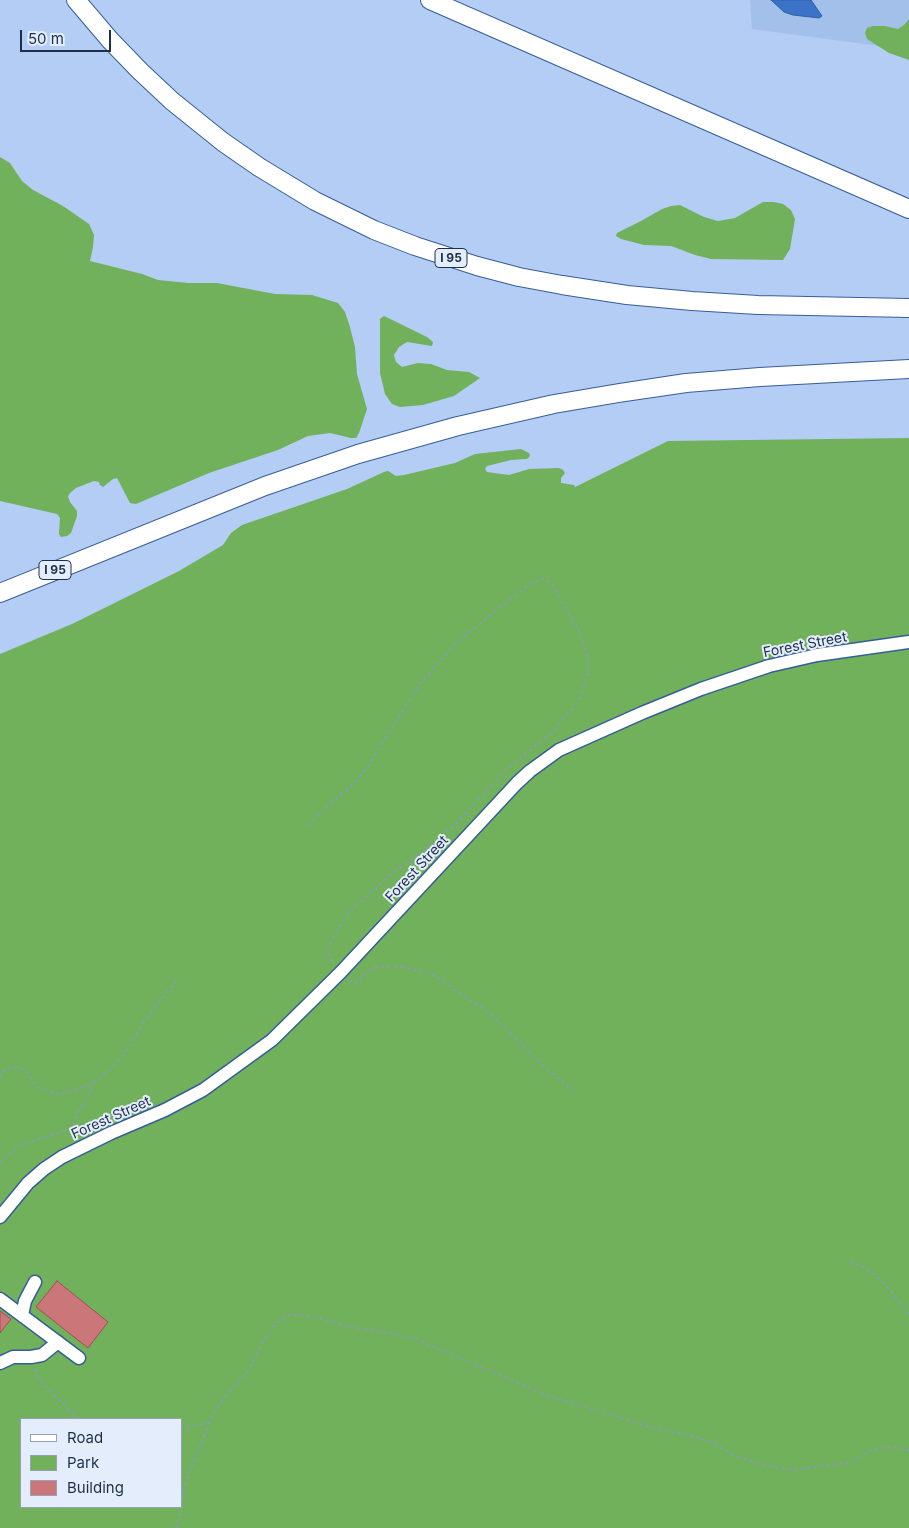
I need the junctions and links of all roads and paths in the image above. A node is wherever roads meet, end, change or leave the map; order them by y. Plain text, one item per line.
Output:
1 (76, 0) edge
2 (430, 0) edge
3 (909, 208) edge
4 (909, 308) edge
5 (909, 369) edge
6 (111, 548) junction
7 (0, 593) edge
8 (0, 602) edge
9 (909, 642) edge
10 (308, 826) dead end
11 (341, 972) junction
12 (179, 977) dead end
13 (0, 1077) edge
14 (94, 1082) junction
15 (573, 1092) dead end
16 (0, 1163) edge
17 (0, 1217) edge
18 (850, 1260) dead end
19 (36, 1282) dead end
20 (0, 1299) edge
21 (909, 1314) edge
22 (22, 1315) junction
23 (58, 1342) junction
24 (31, 1357) junction
25 (79, 1358) dead end
26 (0, 1363) edge
27 (78, 1418) edge
28 (210, 1423) junction
29 (182, 1428) edge
30 (909, 1450) edge
31 (182, 1500) edge
32 (180, 1508) edge
33 (176, 1528) edge

1 - 4 highway, I 95
2 - 3 highway
5 - 6 highway, I 95
6 - 7 highway, I 95
6 - 8 highway
9 - 11 street, Forest Street
10 - 11 path
11 - 15 path
11 - 17 street, Forest Street
12 - 14 path
13 - 14 path
14 - 16 path
18 - 21 path
19 - 22 street
20 - 22 street
22 - 23 street
23 - 24 street
23 - 25 street
24 - 26 street
24 - 27 path
28 - 29 path
28 - 30 path
28 - 31 path
32 - 33 path

